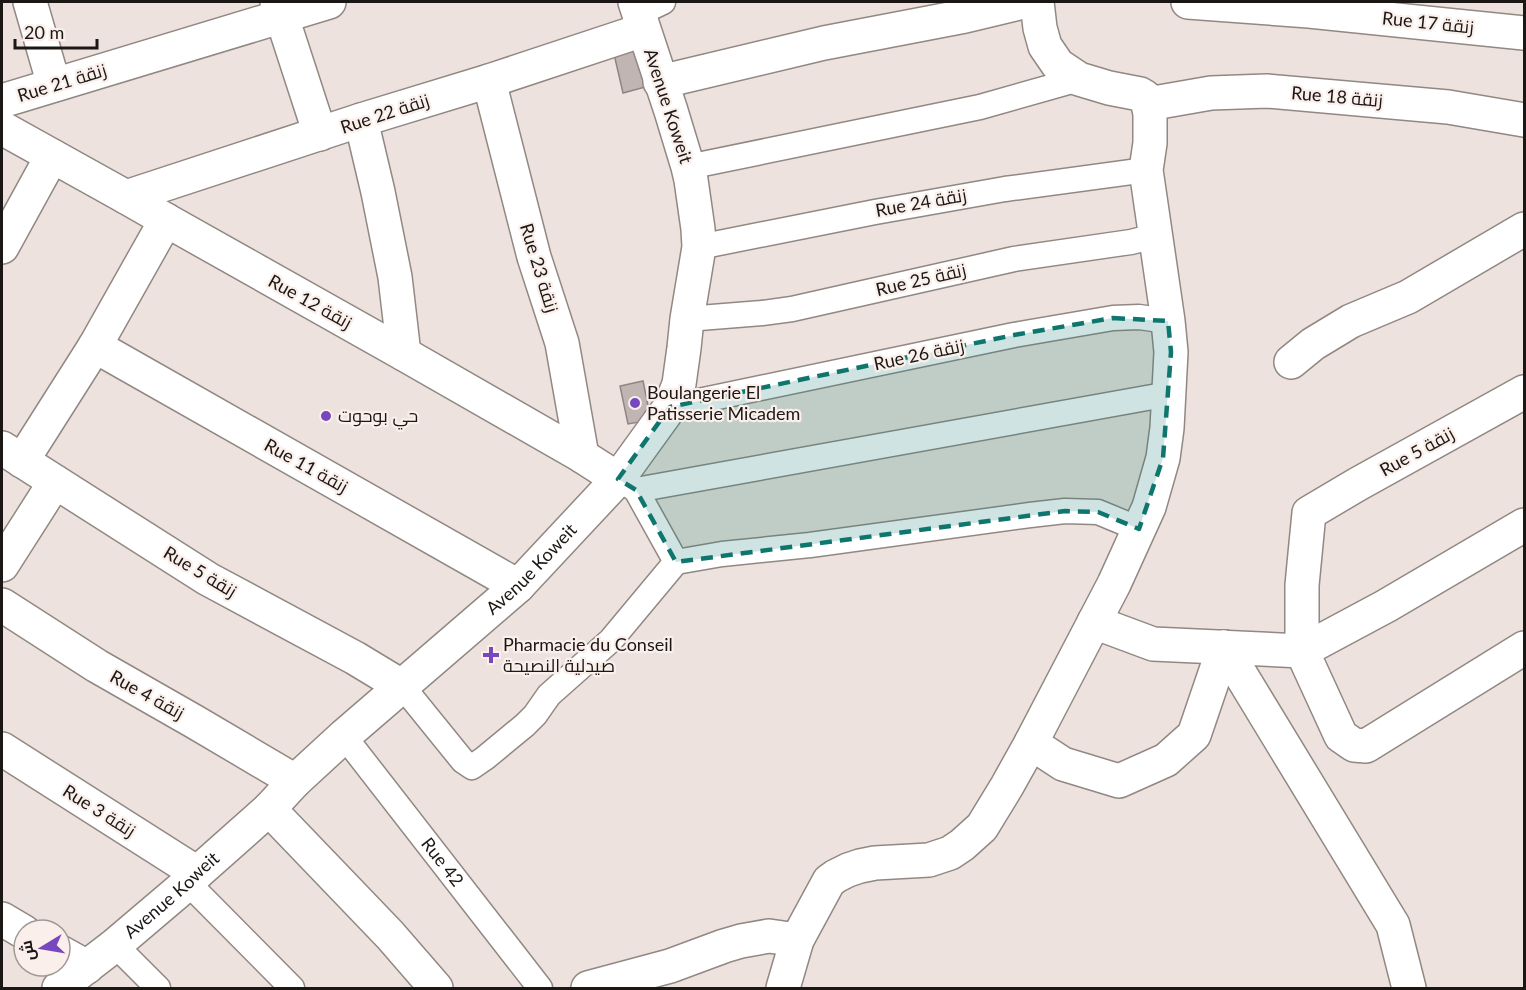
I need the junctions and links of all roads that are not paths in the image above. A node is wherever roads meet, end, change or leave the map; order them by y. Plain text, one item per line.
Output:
1 (30, 2) edge
2 (329, 2) edge
3 (1036, 2) edge
4 (1188, 2) edge
5 (280, 9) edge
6 (645, 12) edge
7 (1524, 33) edge
8 (1078, 79) junction
9 (489, 81) junction
10 (660, 82) junction
11 (54, 85) junction
12 (2, 101) edge
13 (1148, 104) junction
14 (361, 120) junction
15 (1524, 120) edge
16 (2, 128) edge
17 (320, 134) junction
18 (52, 156) junction
19 (688, 167) junction
20 (1146, 170) junction
21 (126, 197) junction
22 (166, 220) junction
23 (1524, 229) edge
24 (1155, 236) junction
25 (2, 247) edge
26 (699, 247) junction
27 (687, 319) junction
28 (1168, 321) junction
29 (95, 346) junction
30 (404, 354) junction
31 (1292, 362) dead end
32 (1524, 392) edge
33 (1169, 394) junction
34 (670, 407) junction
35 (12, 454) edge
36 (582, 456) junction
37 (55, 482) junction
38 (627, 484) junction
39 (1524, 525) edge
40 (1139, 529) junction
41 (676, 562) junction
42 (2, 565) edge
43 (518, 586) junction
44 (2, 605) edge
45 (1094, 621) junction
46 (1224, 647) junction
47 (1524, 648) edge
48 (1302, 651) junction
49 (403, 687) junction
50 (344, 736) junction
51 (1031, 743) junction
52 (2, 749) edge
53 (295, 781) junction
54 (269, 809) junction
55 (192, 878) junction
56 (797, 940) junction
57 (115, 945) junction
58 (73, 959) edge
59 (59, 988) edge
60 (158, 988) edge
61 (292, 988) edge
62 (436, 988) edge
63 (540, 988) edge
64 (588, 988) edge
65 (783, 988) edge
66 (1409, 988) edge

1 - 11 street
2 - 5 street, Rue 21 زنقة
3 - 8 street
3 - 10 street
4 - 7 street, Rue 17 زنقة
5 - 11 street, Rue 21 زنقة
5 - 17 street
6 - 9 street, Rue 22 زنقة
6 - 10 street, Avenue Koweit
8 - 13 street
8 - 19 street
9 - 14 street, Rue 22 زنقة
9 - 36 street, Rue 23 زنقة
10 - 19 street, Avenue Koweit
11 - 12 street, Rue 21 زنقة
13 - 15 street, Rue 18 زنقة
13 - 20 street
14 - 17 street, Rue 22 زنقة
14 - 30 street
16 - 18 street, Rue 12 زنقة
17 - 21 street, Rue 22 زنقة
18 - 21 street, Rue 12 زنقة
18 - 25 street
19 - 26 street, Avenue Koweit
20 - 24 street
20 - 26 street, Rue 24 زنقة
21 - 22 street, Rue 12 زنقة
22 - 29 street
22 - 30 street, Rue 12 زنقة
23 - 31 street
24 - 27 street, Rue 25 زنقة
24 - 28 street
26 - 27 street, Avenue Koweit
27 - 34 street, Avenue Koweit
28 - 33 street
28 - 34 street, Rue 26 زنقة
29 - 35 street
29 - 43 street, Rue 11 زنقة
30 - 36 street, Rue 12 زنقة
32 - 48 street, Rue 5 زنقة
33 - 38 street
33 - 40 street
34 - 38 street, Avenue Koweit
35 - 37 street, Rue 5 زنقة
36 - 38 street, Rue 12 زنقة
37 - 42 street
37 - 49 street, Rue 5 زنقة
38 - 41 street
38 - 43 street, Avenue Koweit
39 - 48 street
40 - 41 street
40 - 45 street
41 - 49 street
43 - 49 street, Avenue Koweit
44 - 53 street, Rue 4 زنقة
45 - 46 street
45 - 51 street
46 - 48 street
46 - 51 street
46 - 66 street
47 - 48 street
49 - 50 street, Avenue Koweit
50 - 53 street, Avenue Koweit
50 - 63 street, Rue 42
51 - 56 street
52 - 55 street, Rue 3 زنقة
53 - 54 street, Avenue Koweit
54 - 55 street, Avenue Koweit
54 - 62 street
55 - 57 street, Avenue Koweit
55 - 61 street
56 - 64 street
56 - 65 street
57 - 58 street, Avenue Koweit
57 - 60 street
58 - 59 street, Avenue Koweit

